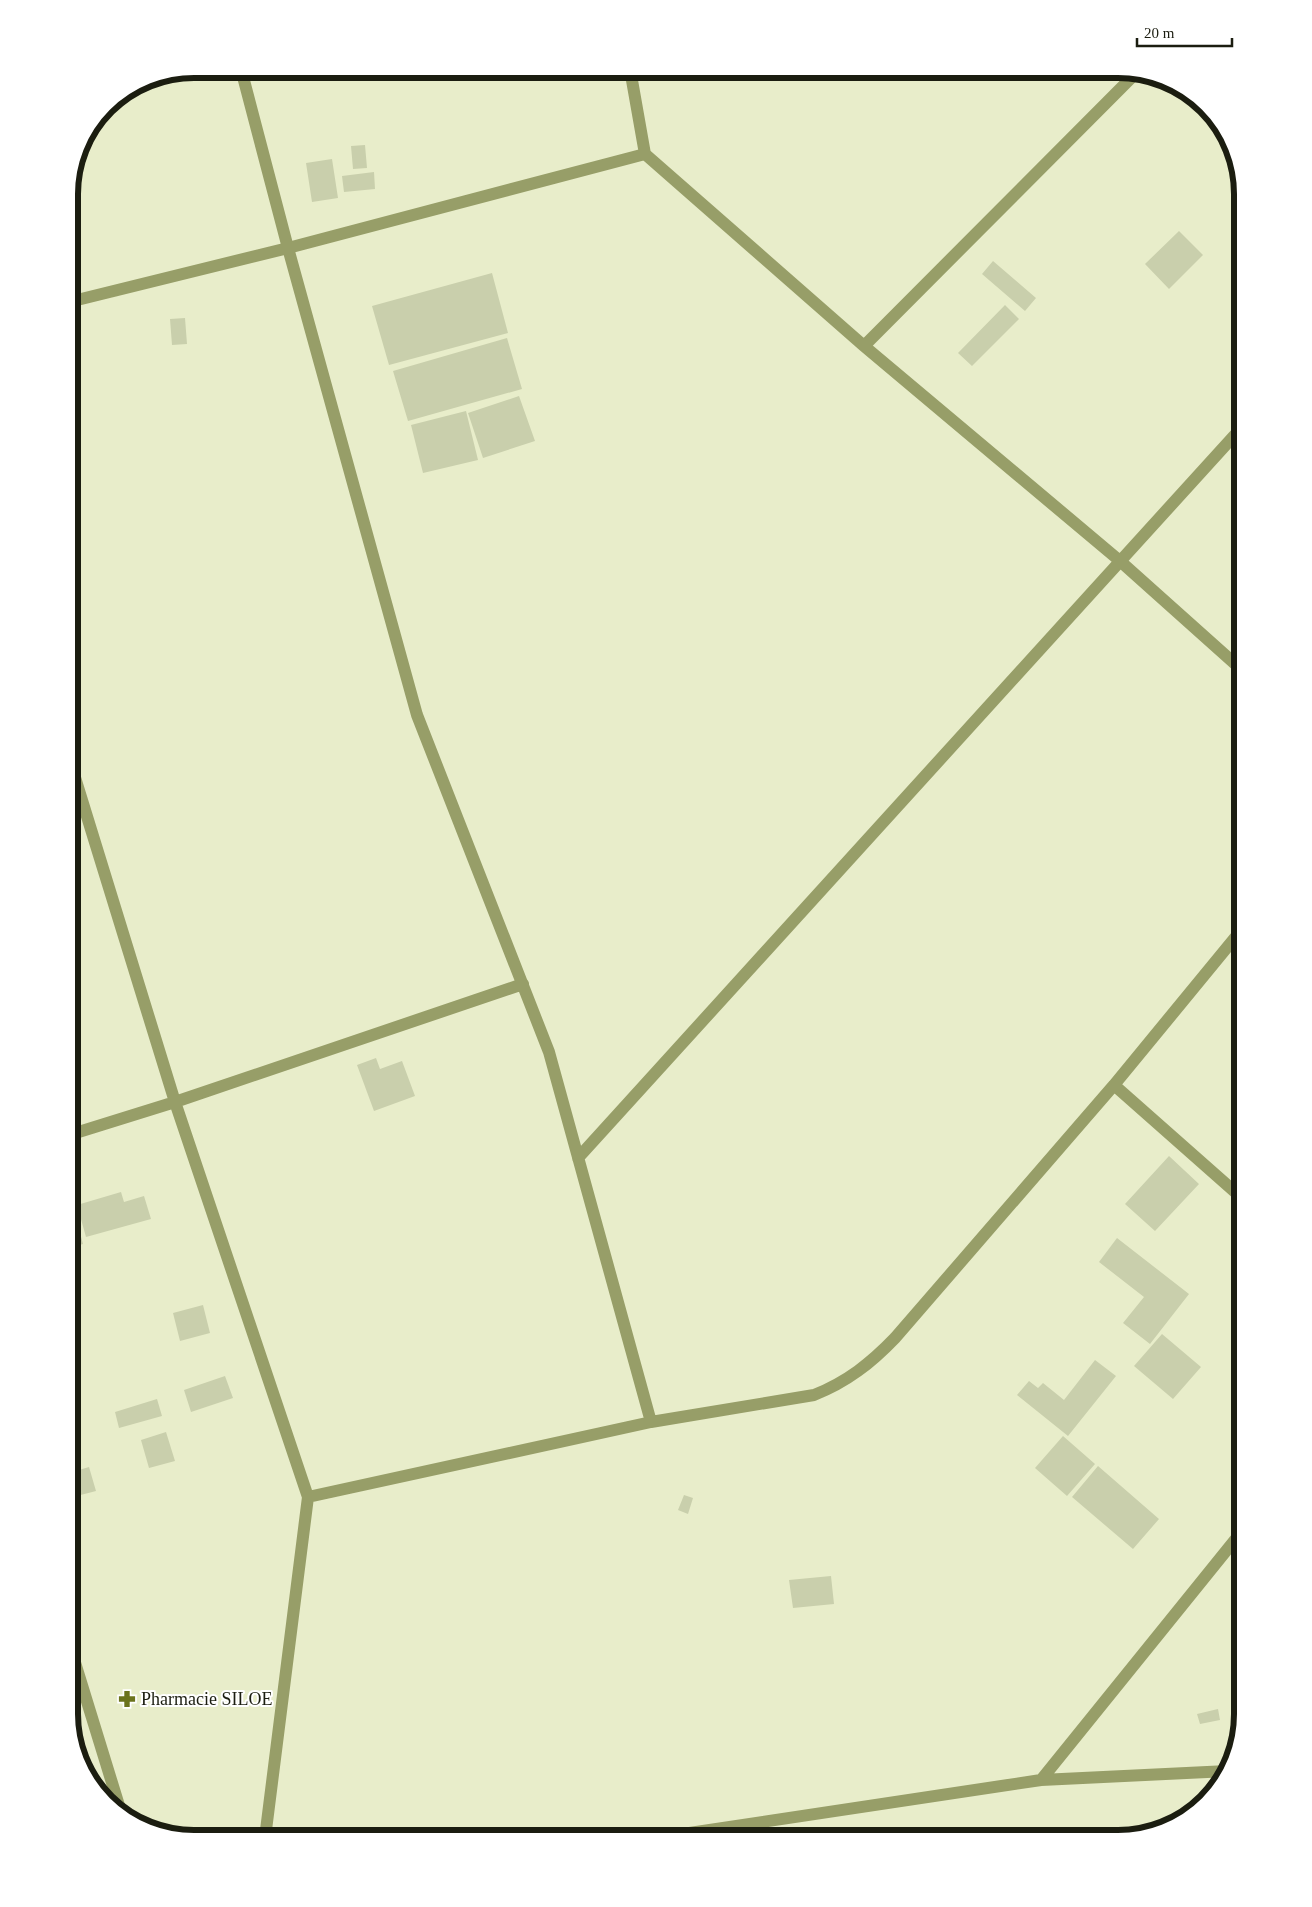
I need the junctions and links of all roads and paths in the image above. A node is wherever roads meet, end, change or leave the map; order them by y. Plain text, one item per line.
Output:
1 (243, 78) edge
2 (632, 78) edge
3 (1130, 78) edge
4 (645, 154) junction
5 (288, 248) junction
6 (78, 300) edge
7 (864, 346) junction
8 (1234, 436) edge
9 (1120, 561) junction
10 (1234, 663) edge
11 (78, 787) edge
12 (1234, 939) edge
13 (523, 984) junction
14 (1114, 1084) junction
15 (175, 1102) junction
16 (78, 1132) edge
17 (578, 1158) junction
18 (1234, 1191) edge
19 (650, 1422) junction
20 (308, 1497) junction
21 (1234, 1541) edge
22 (78, 1672) edge
23 (1220, 1770) edge
24 (1041, 1780) junction
25 (118, 1802) edge
26 (266, 1829) edge
27 (712, 1830) edge

1 - 5 street
2 - 4 street
3 - 7 street
4 - 5 street
4 - 7 street
5 - 6 street
5 - 13 street
7 - 9 street
8 - 9 street
9 - 10 street
9 - 17 street
11 - 15 street
12 - 14 street
13 - 15 street
13 - 17 street
14 - 18 street
14 - 19 street
15 - 16 street
15 - 20 street
17 - 19 street
19 - 20 street
20 - 26 street
21 - 24 street
22 - 25 street
23 - 24 street
24 - 27 street

